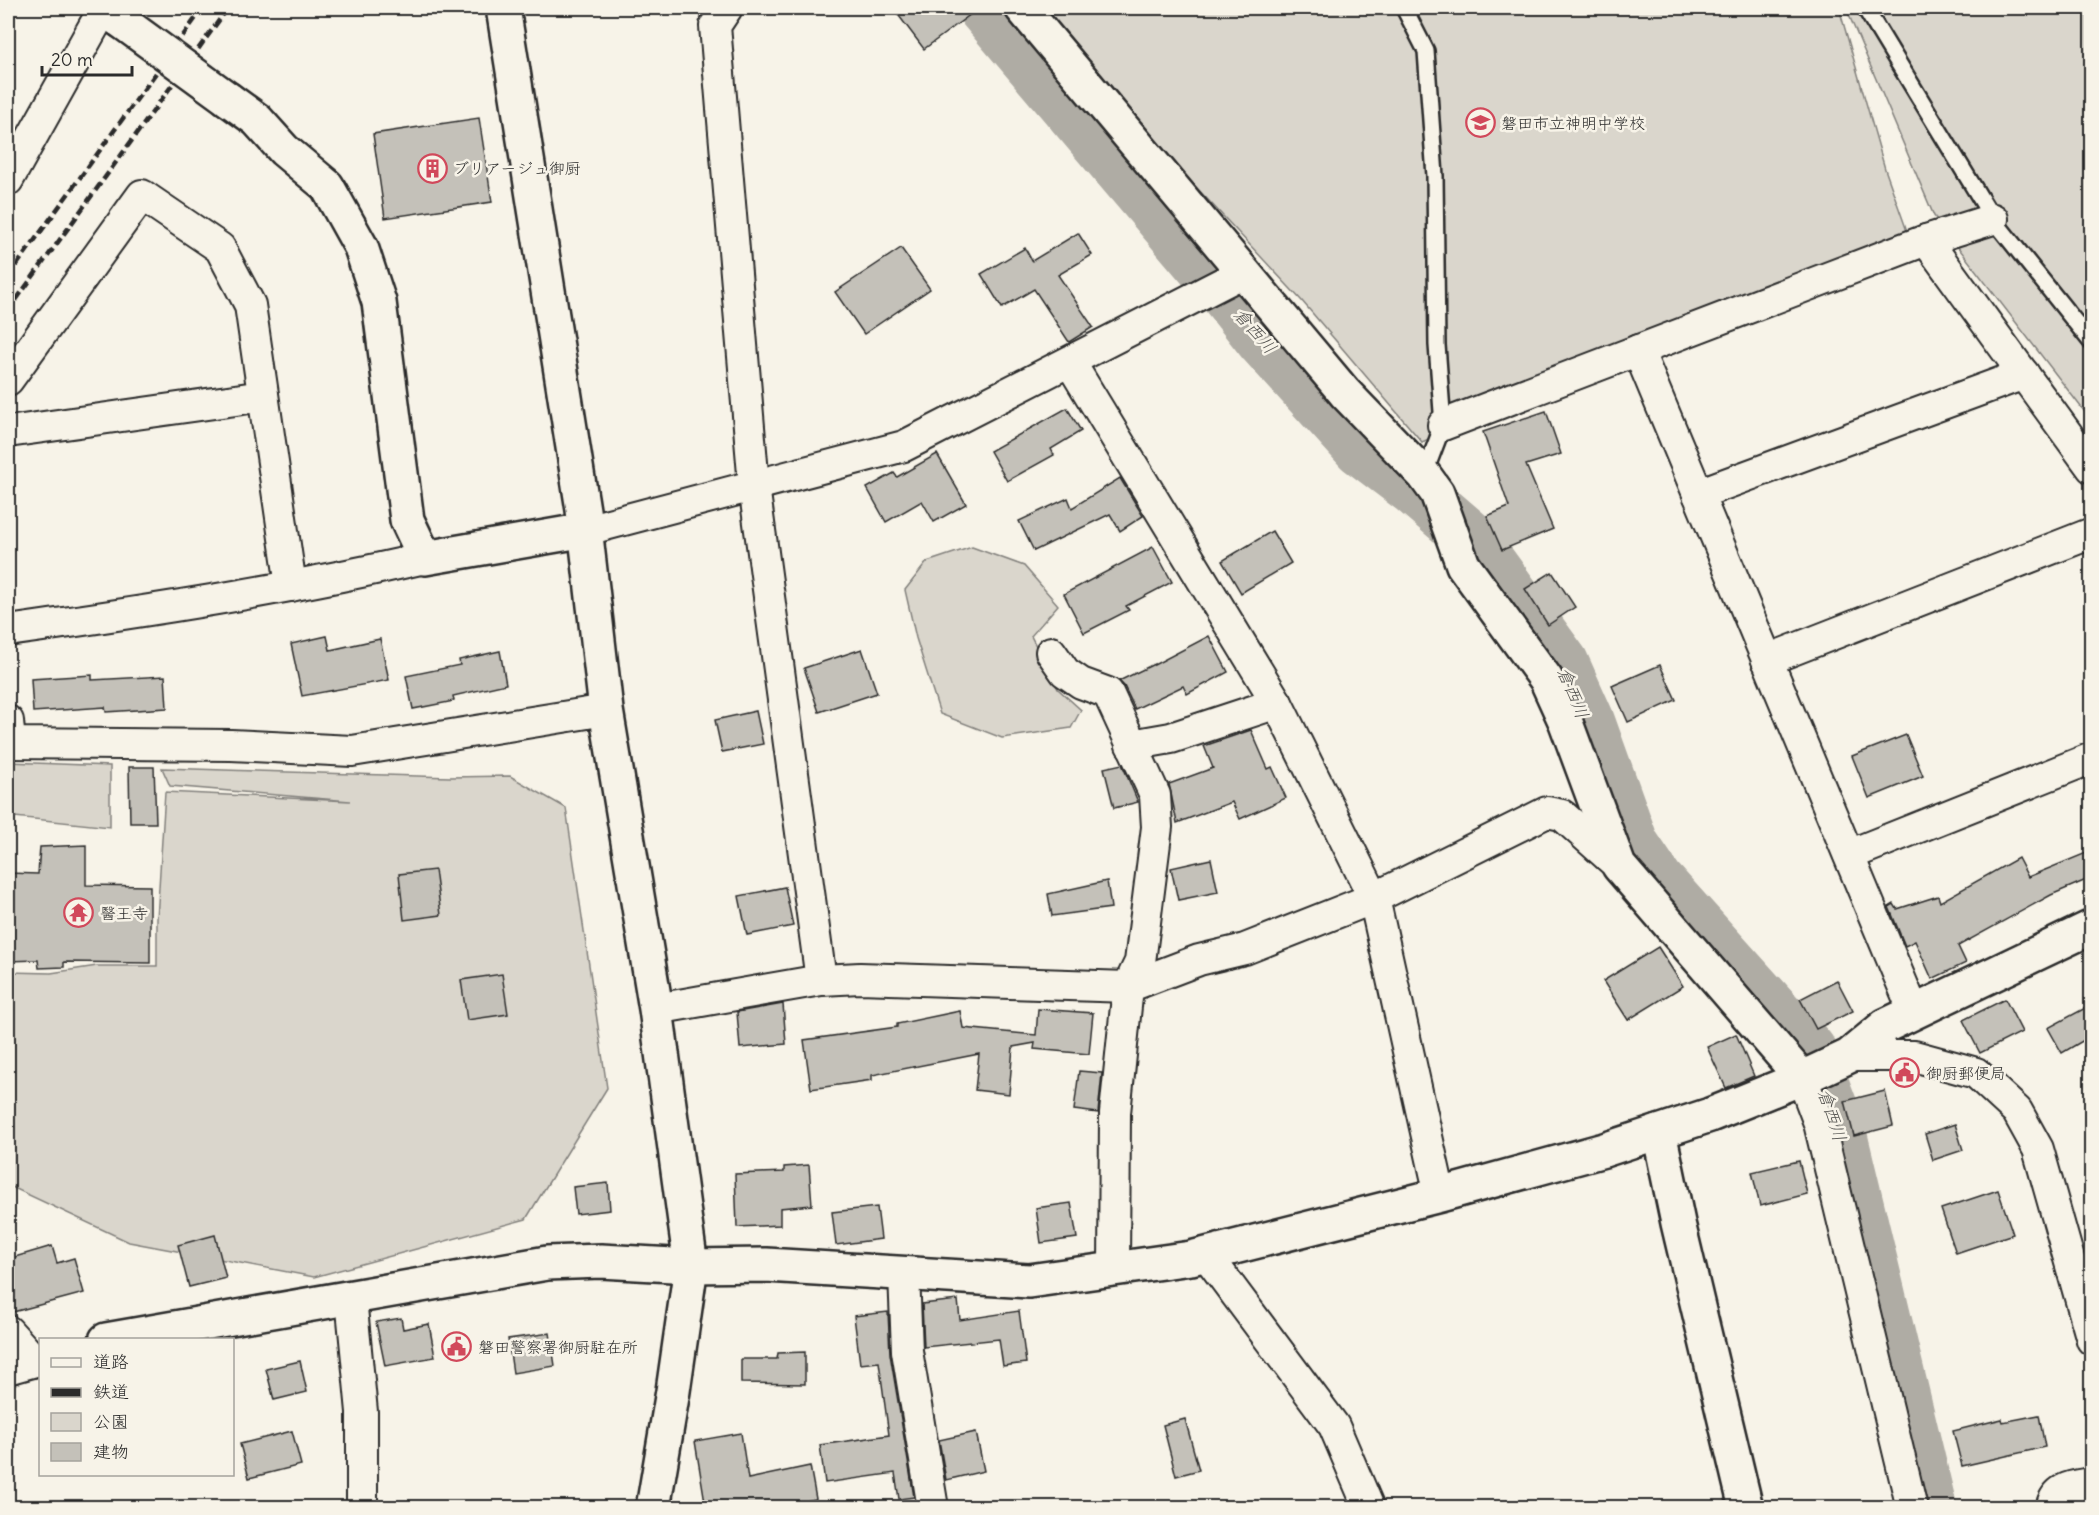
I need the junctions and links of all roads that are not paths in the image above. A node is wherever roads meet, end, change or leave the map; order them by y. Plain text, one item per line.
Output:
1 (503, 8) edge
2 (727, 8) edge
3 (1022, 8) edge
4 (1404, 8) edge
5 (1865, 8) edge
6 (108, 11) edge
7 (8, 180) edge
8 (1993, 219) junction
9 (1926, 240) junction
10 (1244, 272) junction
11 (2091, 343) edge
12 (1638, 350) junction
13 (1070, 362) junction
14 (2024, 374) junction
15 (8, 380) edge
16 (263, 396) junction
17 (1443, 425) junction
18 (8, 432) edge
19 (2091, 468) edge
20 (1424, 475) junction
21 (754, 486) junction
22 (1698, 494) junction
23 (586, 530) junction
24 (2091, 533) edge
25 (425, 558) junction
26 (291, 586) junction
27 (8, 631) edge
28 (1052, 652) dead end
29 (1767, 660) junction
30 (1277, 704) junction
31 (606, 710) junction
32 (8, 721) edge
33 (1131, 744) junction
34 (2091, 758) edge
35 (1849, 855) junction
36 (1619, 866) junction
37 (1374, 898) junction
38 (2091, 927) edge
39 (821, 980) junction
40 (1128, 987) junction
41 (656, 1009) junction
42 (1914, 1012) junction
43 (1849, 1056) junction
44 (1802, 1078) junction
45 (1659, 1132) junction
46 (1440, 1195) junction
47 (1206, 1254) junction
48 (691, 1266) junction
49 (1114, 1269) junction
50 (904, 1273) junction
51 (351, 1298) junction
52 (8, 1331) edge
53 (118, 1338) edge
54 (2091, 1341) edge
55 (27, 1362) edge
56 (2091, 1483) edge
57 (362, 1508) edge
58 (652, 1508) edge
59 (933, 1508) edge
60 (1369, 1508) edge
61 (1746, 1508) edge
62 (1912, 1508) edge
63 (2051, 1508) edge

1 - 23 street
2 - 21 street
3 - 10 street
4 - 17 lane
5 - 8 lane
6 - 7 street
6 - 25 street, bridge
8 - 9 street
8 - 11 lane
9 - 12 street
9 - 14 street
10 - 13 street
10 - 20 street
12 - 17 street
12 - 22 street
13 - 21 street
13 - 30 street
14 - 19 street
14 - 22 street
15 - 16 street
16 - 18 street
16 - 26 street
17 - 20 lane
20 - 36 street
21 - 23 street
21 - 39 street
22 - 29 street
23 - 25 street
23 - 31 street
24 - 29 street
25 - 26 street
26 - 27 street
28 - 33 street
29 - 35 street
30 - 33 street
30 - 37 street
31 - 32 street
31 - 41 street
33 - 40 street
34 - 35 street
35 - 42 street
36 - 37 street
36 - 44 street
37 - 40 street
37 - 46 street
38 - 42 street
39 - 40 street
39 - 41 street
40 - 49 street
41 - 48 street
42 - 43 street
43 - 44 street
43 - 54 street
44 - 45 street
44 - 62 street
45 - 46 street
45 - 61 street
46 - 47 street
47 - 49 street
47 - 60 street
48 - 50 street
48 - 51 street
48 - 58 street
49 - 50 street
50 - 59 street
51 - 53 street
51 - 57 street
52 - 55 street
56 - 63 street

